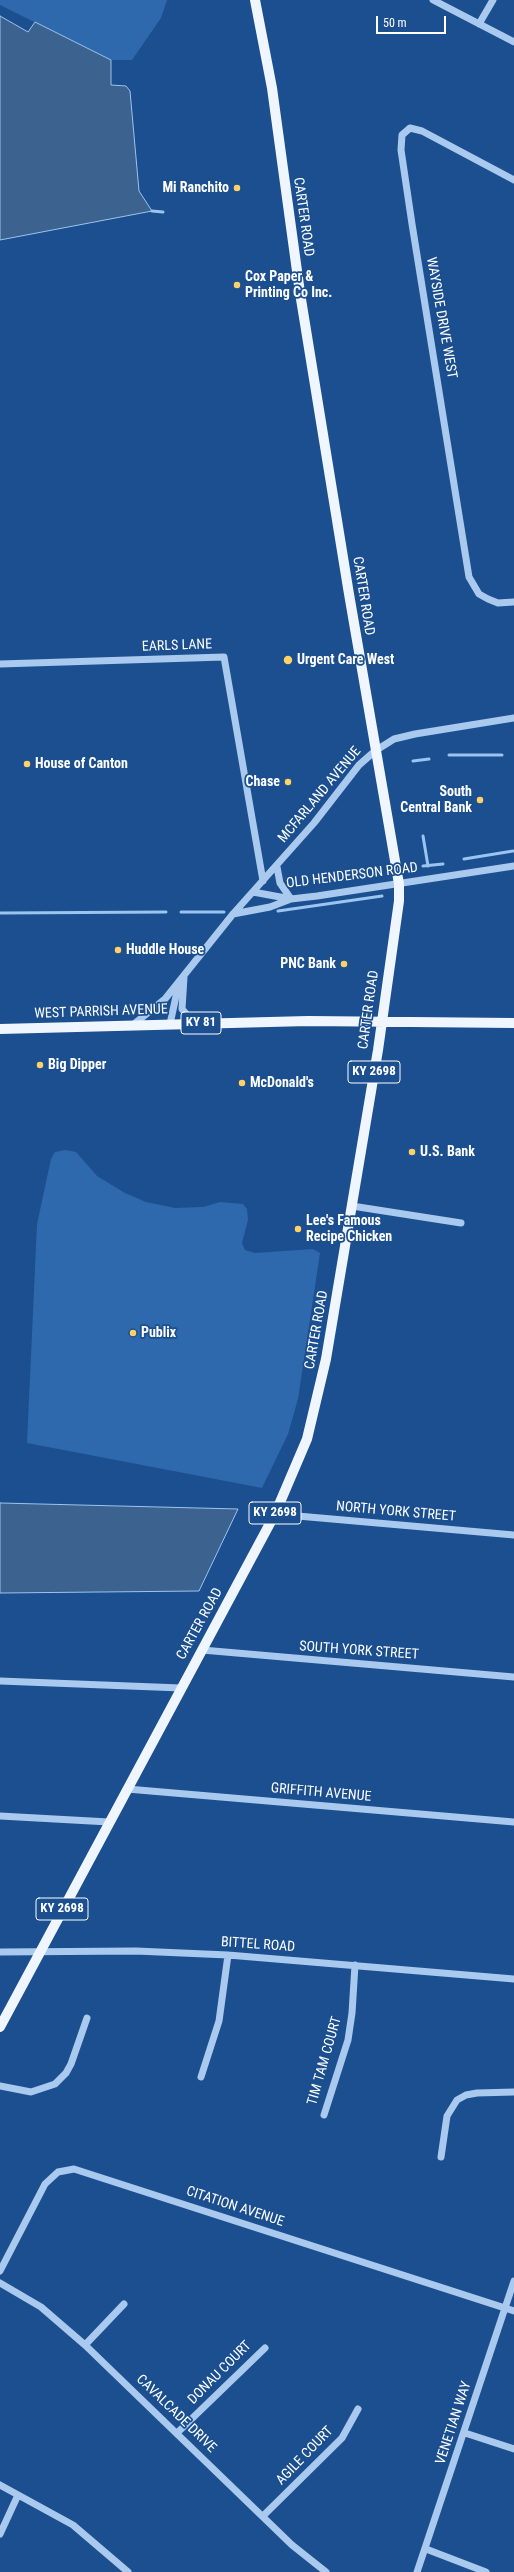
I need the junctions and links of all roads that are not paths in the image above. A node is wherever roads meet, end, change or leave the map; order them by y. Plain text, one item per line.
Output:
1 (255, 0) edge
2 (433, 0) edge
3 (493, 0) edge
4 (479, 24) junction
5 (514, 42) edge
6 (514, 180) edge
7 (514, 602) edge
8 (0, 664) edge
9 (514, 718) edge
10 (374, 751) junction
11 (277, 866) junction
12 (514, 866) edge
13 (263, 881) junction
14 (399, 884) junction
15 (253, 892) junction
16 (291, 898) junction
17 (233, 914) junction
18 (184, 977) junction
19 (381, 1021) junction
20 (194, 1023) junction
21 (514, 1023) edge
22 (170, 1024) junction
23 (134, 1025) junction
24 (0, 1029) edge
25 (352, 1206) junction
26 (461, 1223) dead end
27 (275, 1514) junction
28 (514, 1535) edge
29 (202, 1650) junction
30 (514, 1677) edge
31 (0, 1681) edge
32 (181, 1688) junction
33 (127, 1789) junction
34 (0, 1816) edge
35 (109, 1822) junction
36 (514, 1822) edge
37 (0, 1952) edge
38 (39, 1952) junction
39 (228, 1955) junction
40 (355, 1965) junction
41 (514, 1979) edge
42 (87, 2018) dead end
43 (0, 2027) edge
44 (202, 2077) dead end
45 (0, 2086) edge
46 (514, 2092) edge
47 (324, 2115) dead end
48 (440, 2156) dead end
49 (0, 2271) edge
50 (514, 2281) edge
51 (0, 2283) edge
52 (124, 2304) dead end
53 (506, 2308) junction
54 (514, 2311) edge
55 (86, 2345) junction
56 (265, 2348) dead end
57 (358, 2409) dead end
58 (177, 2433) junction
59 (465, 2433) junction
60 (514, 2450) edge
61 (0, 2485) edge
62 (18, 2495) junction
63 (263, 2516) junction
64 (0, 2534) edge
65 (426, 2550) junction
66 (128, 2572) edge
67 (326, 2572) edge
68 (417, 2572) edge
69 (486, 2572) edge

1 - 10 main road, CARTER ROAD
2 - 4 street
3 - 4 street
4 - 5 street
6 - 7 street, WAYSIDE DRIVE WEST
8 - 13 street, EARLS LANE
9 - 10 street, MCFARLAND AVENUE
10 - 11 street, MCFARLAND AVENUE
10 - 14 main road, CARTER ROAD
11 - 13 street, MCFARLAND AVENUE
11 - 16 street
12 - 14 street, OLD HENDERSON ROAD
13 - 15 street, MCFARLAND AVENUE
14 - 16 street, OLD HENDERSON ROAD
14 - 19 main road, CARTER ROAD
15 - 16 street, OLD HENDERSON ROAD
15 - 17 street
16 - 17 street
17 - 18 street
18 - 20 street
18 - 22 street
18 - 23 street
19 - 20 main road, WEST PARRISH AVENUE / KY 81
19 - 21 main road, WEST PARRISH AVENUE / KY 81
19 - 25 main road, CARTER ROAD / KY 2698
20 - 22 main road, WEST PARRISH AVENUE / KY 81
22 - 23 main road, WEST PARRISH AVENUE / KY 81
23 - 24 main road, WEST PARRISH AVENUE / KY 81
25 - 26 street
25 - 27 main road, CARTER ROAD / KY 2698
27 - 28 street, NORTH YORK STREET
27 - 29 main road, CARTER ROAD / KY 2698
29 - 30 street, SOUTH YORK STREET
29 - 32 main road, CARTER ROAD / KY 2698
31 - 32 street
32 - 33 main road, CARTER ROAD / KY 2698
33 - 35 main road, CARTER ROAD / KY 2698
33 - 36 street, GRIFFITH AVENUE
34 - 35 street
35 - 38 main road, CARTER ROAD / KY 2698
37 - 38 street, BITTEL ROAD
38 - 39 street, BITTEL ROAD
38 - 43 main road, CARTER ROAD / KY 2698
39 - 40 street, BITTEL ROAD
39 - 44 street
40 - 41 street, BITTEL ROAD
40 - 47 street, TIM TAM COURT
42 - 45 street
46 - 48 street
49 - 53 street, CITATION AVENUE
50 - 53 street, VENETIAN WAY
51 - 55 street, CAVALCADE DRIVE
52 - 55 street
53 - 54 street, CITATION AVENUE
53 - 59 street, VENETIAN WAY
55 - 58 street, CAVALCADE DRIVE
56 - 58 street, DONAU COURT
57 - 63 street, AGILE COURT
58 - 63 street, CAVALCADE DRIVE
59 - 60 street
59 - 65 street, VENETIAN WAY
61 - 62 street
62 - 64 street
62 - 66 street
63 - 67 street, CAVALCADE DRIVE
65 - 68 street, VENETIAN WAY
65 - 69 street

